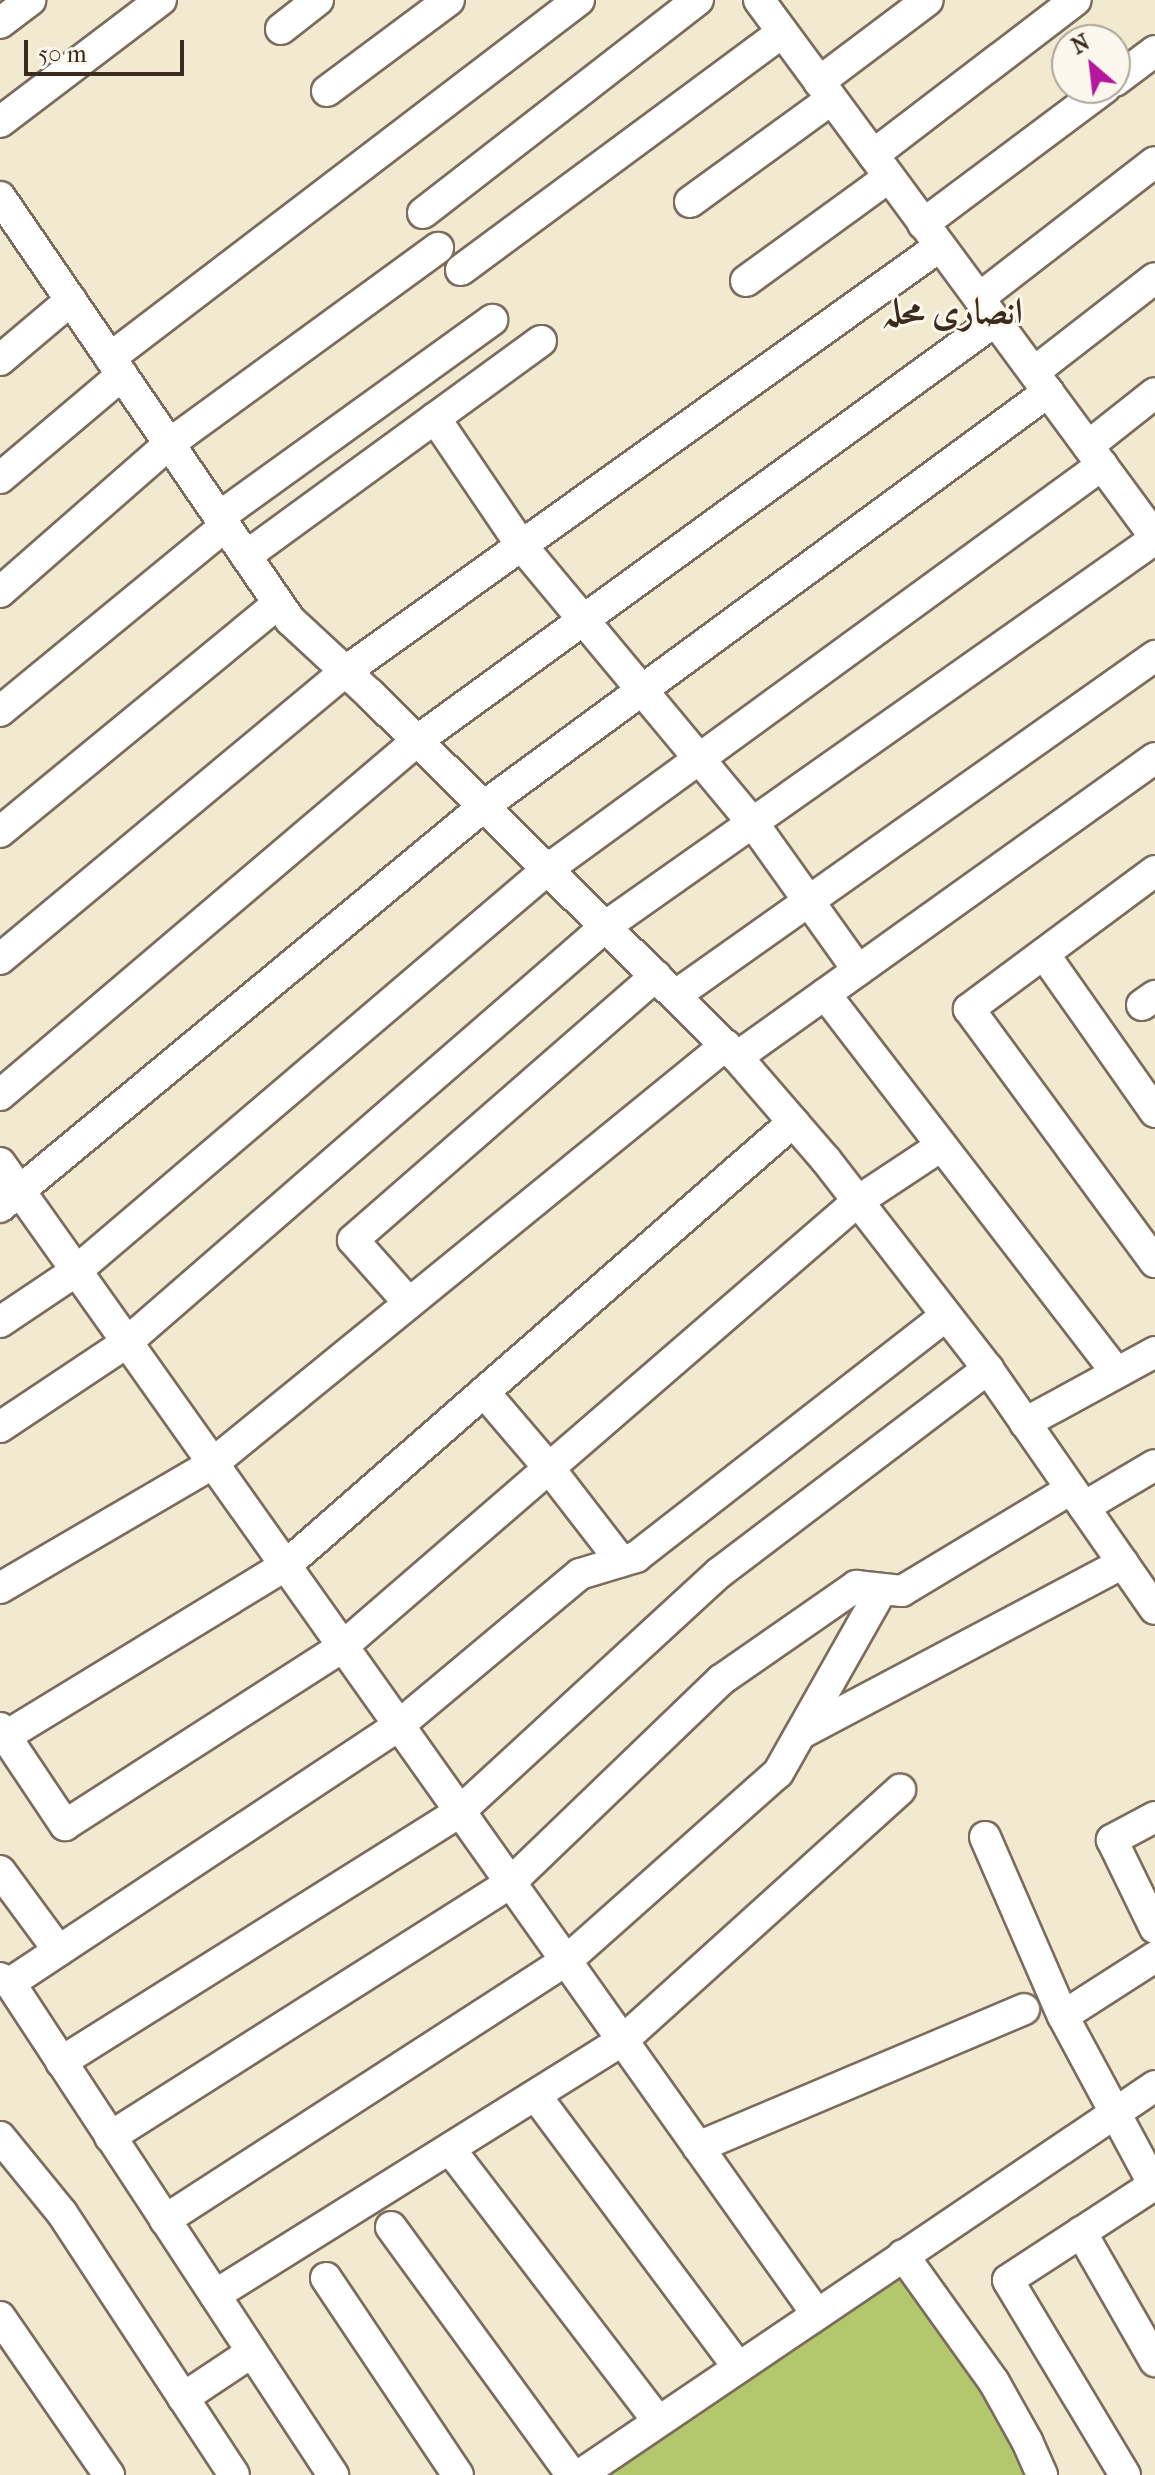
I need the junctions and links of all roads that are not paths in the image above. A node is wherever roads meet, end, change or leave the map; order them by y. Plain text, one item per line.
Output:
1 (30, 0) edge
2 (161, 0) edge
3 (318, 0) edge
4 (449, 0) edge
5 (579, 0) edge
6 (698, 0) edge
7 (928, 0) edge
8 (1076, 0) edge
9 (774, 11) edge
10 (0, 23) edge
11 (281, 29) dead end
12 (1155, 51) edge
13 (1131, 69) edge
14 (826, 90) junction
15 (327, 91) dead end
16 (1086, 104) edge
17 (0, 122) edge
18 (1155, 162) edge
19 (881, 166) junction
20 (0, 197) edge
21 (690, 202) dead end
22 (423, 213) dead end
23 (10, 235) edge
24 (932, 235) junction
25 (438, 248) dead end
26 (461, 270) dead end
27 (1155, 278) edge
28 (746, 281) dead end
29 (71, 300) junction
30 (987, 309) junction
31 (492, 320) dead end
32 (541, 341) dead end
33 (0, 360) edge
34 (116, 366) junction
35 (1041, 382) junction
36 (1155, 393) edge
37 (435, 418) junction
38 (169, 444) junction
39 (1095, 455) junction
40 (0, 478) edge
41 (222, 521) junction
42 (1151, 522) edge
43 (521, 545) junction
44 (246, 556) junction
45 (0, 592) edge
46 (278, 604) junction
47 (583, 620) junction
48 (1155, 656) edge
49 (346, 671) junction
50 (642, 690) junction
51 (0, 711) edge
52 (418, 740) junction
53 (699, 758) junction
54 (1155, 758) edge
55 (484, 806) junction
56 (753, 823) junction
57 (0, 832) edge
58 (548, 869) junction
59 (1155, 871) edge
60 (808, 901) junction
61 (606, 926) junction
62 (1044, 954) junction
63 (0, 959) edge
64 (858, 970) junction
65 (666, 985) junction
66 (825, 994) junction
67 (732, 1051) junction
68 (0, 1095) edge
69 (1155, 1112) edge
70 (793, 1122) junction
71 (941, 1146) junction
72 (0, 1163) edge
73 (10, 1200) edge
74 (858, 1201) junction
75 (1155, 1262) edge
76 (76, 1271) junction
77 (409, 1303) junction
78 (946, 1316) junction
79 (0, 1322) edge
80 (126, 1343) junction
81 (1155, 1352) edge
82 (988, 1369) junction
83 (1117, 1373) junction
84 (484, 1392) junction
85 (1025, 1423) junction
86 (0, 1427) edge
87 (212, 1464) junction
88 (1155, 1465) edge
89 (549, 1468) junction
90 (1078, 1498) junction
91 (621, 1561) junction
92 (1123, 1563) junction
93 (285, 1566) junction
94 (0, 1588) edge
95 (882, 1589) junction
96 (1150, 1593) edge
97 (342, 1647) junction
98 (398, 1726) junction
99 (3, 1732) edge
100 (802, 1733) junction
101 (900, 1790) dead end
102 (459, 1812) junction
103 (1155, 1817) edge
104 (985, 1837) dead end
105 (0, 1871) edge
106 (510, 1883) junction
107 (1155, 1928) edge
108 (59, 1951) junction
109 (1155, 1957) edge
110 (566, 1961) junction
111 (5, 1981) edge
112 (1024, 2009) dead end
113 (1063, 2016) junction
114 (622, 2041) junction
115 (61, 2062) junction
116 (1155, 2086) edge
117 (536, 2096) junction
118 (1113, 2114) junction
119 (0, 2137) edge
120 (110, 2137) junction
121 (698, 2147) junction
122 (450, 2149) junction
123 (1155, 2186) edge
124 (165, 2220) junction
125 (391, 2227) dead end
126 (1081, 2232) junction
127 (903, 2255) junction
128 (326, 2278) dead end
129 (215, 2295) junction
130 (816, 2313) junction
131 (0, 2317) edge
132 (252, 2352) junction
133 (1155, 2361) edge
134 (738, 2367) junction
135 (183, 2398) junction
136 (658, 2421) junction
137 (109, 2475) edge
138 (234, 2475) edge
139 (333, 2475) edge
140 (458, 2475) edge
141 (572, 2475) edge
142 (580, 2475) edge
143 (1042, 2475) edge
144 (1125, 2475) edge

1 - 10 street
2 - 17 street
3 - 11 street
4 - 15 street
5 - 34 street
6 - 22 street
7 - 14 street
8 - 19 street
9 - 14 street
9 - 26 street
12 - 13 street
14 - 19 street
14 - 21 street
16 - 24 street
18 - 30 street
19 - 24 street
19 - 28 street
20 - 23 street
23 - 29 street
24 - 30 street
24 - 43 street
25 - 38 street
27 - 35 street
29 - 33 street
29 - 34 street
30 - 35 street
30 - 47 street
31 - 41 street
32 - 37 street
34 - 38 street
34 - 40 street
35 - 39 street
35 - 50 street
36 - 39 street
37 - 43 street
37 - 44 street
38 - 41 street
38 - 45 street
39 - 42 street
39 - 53 street
41 - 44 street
41 - 51 street
42 - 56 street
43 - 47 street
43 - 49 street
44 - 46 street
46 - 49 street
46 - 57 street
47 - 50 street
47 - 52 street
48 - 60 street
49 - 52 street
49 - 63 street
50 - 53 street
50 - 55 street
52 - 55 street
52 - 68 street
53 - 56 street
53 - 58 street
54 - 64 street
55 - 58 street
55 - 73 street
56 - 60 street
56 - 61 street
58 - 61 street
58 - 76 street
59 - 62 street
60 - 64 street
60 - 65 street
61 - 65 street
61 - 80 street
62 - 69 street
62 - 75 street
64 - 66 street
65 - 67 street
65 - 77 street
66 - 67 street
66 - 71 street
67 - 70 street
67 - 77 street
70 - 74 street
70 - 84 street
71 - 74 street
71 - 83 street
72 - 73 street
73 - 76 street
74 - 78 street
74 - 89 street
76 - 79 street
76 - 80 street
77 - 87 street
78 - 82 street
78 - 91 street
80 - 86 street
80 - 87 street
81 - 83 street
82 - 85 street
82 - 102 street
83 - 85 street
84 - 89 street
84 - 93 street
85 - 90 street
87 - 93 street
87 - 94 street
88 - 90 street
89 - 91 street
89 - 97 street
90 - 92 street
90 - 95 street
91 - 98 street
92 - 96 street
92 - 100 street
93 - 97 street
93 - 99 street
95 - 100 street
95 - 106 street
97 - 98 street
97 - 99 street
98 - 102 street
98 - 108 street
100 - 110 street
101 - 114 street
102 - 106 street
102 - 115 street
103 - 107 street
104 - 113 street
105 - 108 street
106 - 110 street
106 - 120 street
108 - 111 street
109 - 113 street
110 - 114 street
110 - 124 street
111 - 115 street
112 - 121 street
113 - 118 street
114 - 117 street
114 - 121 street
115 - 120 street
116 - 118 street
117 - 122 street
117 - 134 street
118 - 123 street
118 - 127 street
119 - 135 street
120 - 124 street
121 - 130 street
122 - 129 street
122 - 136 street
123 - 126 street
124 - 129 street
125 - 141 street
126 - 133 street
126 - 144 street
127 - 130 street
127 - 143 street
128 - 140 street
129 - 132 street
130 - 134 street
131 - 137 street
132 - 135 street
132 - 139 street
134 - 136 street
135 - 138 street
136 - 142 street

